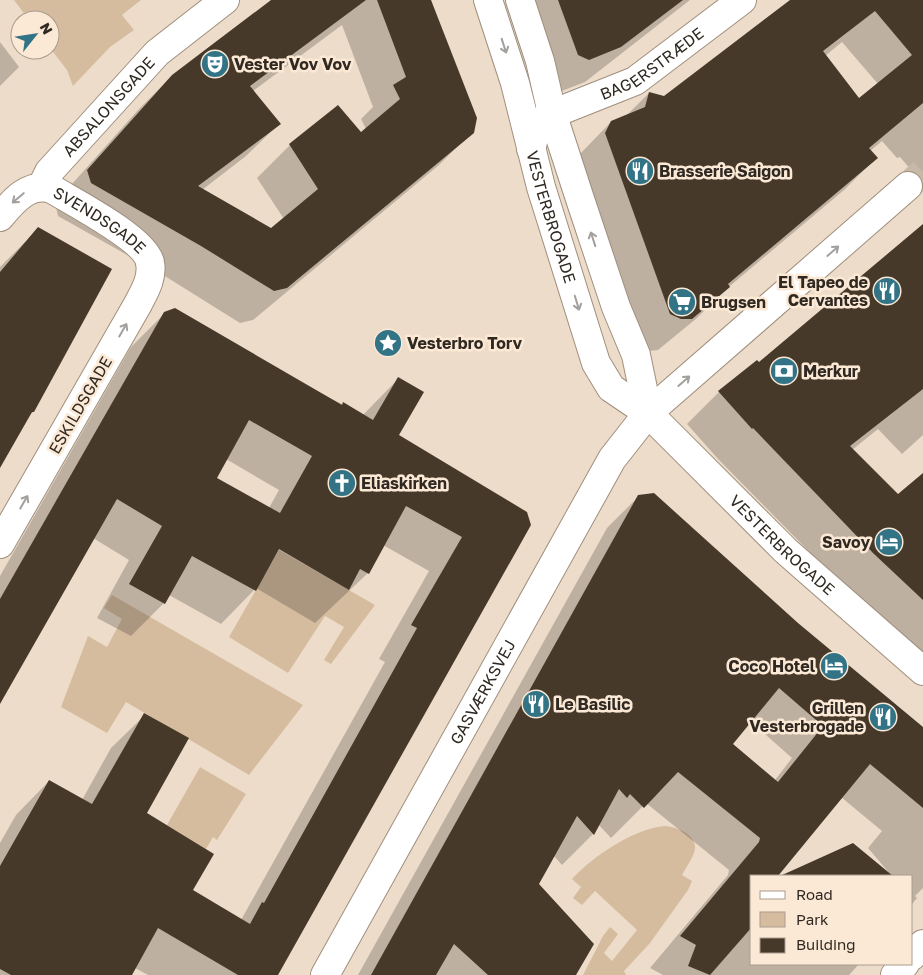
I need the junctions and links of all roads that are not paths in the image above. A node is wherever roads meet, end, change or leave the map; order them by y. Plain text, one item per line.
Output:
1 (225, 0) edge
2 (488, 0) edge
3 (520, 0) edge
4 (742, 0) edge
5 (552, 113) junction
6 (531, 149) junction
7 (42, 186) junction
8 (908, 186) tunnel mouth
9 (0, 217) edge
10 (150, 262) joint
11 (648, 413) junction
12 (0, 544) edge
13 (923, 670) edge
14 (923, 944) edge
15 (913, 955) edge
16 (904, 965) edge
17 (325, 975) edge
18 (895, 975) edge

1 - 7 street, ABSALONSGADE
2 -> 6 street, VESTERBROGADE
3 - 5 street, VESTERBROGADE
4 - 5 street, BAGERSTRÆDE
5 - 6 street
11 -> 5 street, VESTERBROGADE
6 -> 11 street, VESTERBROGADE
7 -> 9 street
7 - 10 street, SVENDSGADE
11 -> 8 street
12 -> 10 street, ESKILDSGADE
11 - 13 street, VESTERBROGADE
11 - 17 street, GASVÆRKSVEJ
14 - 15 street
16 - 18 street

